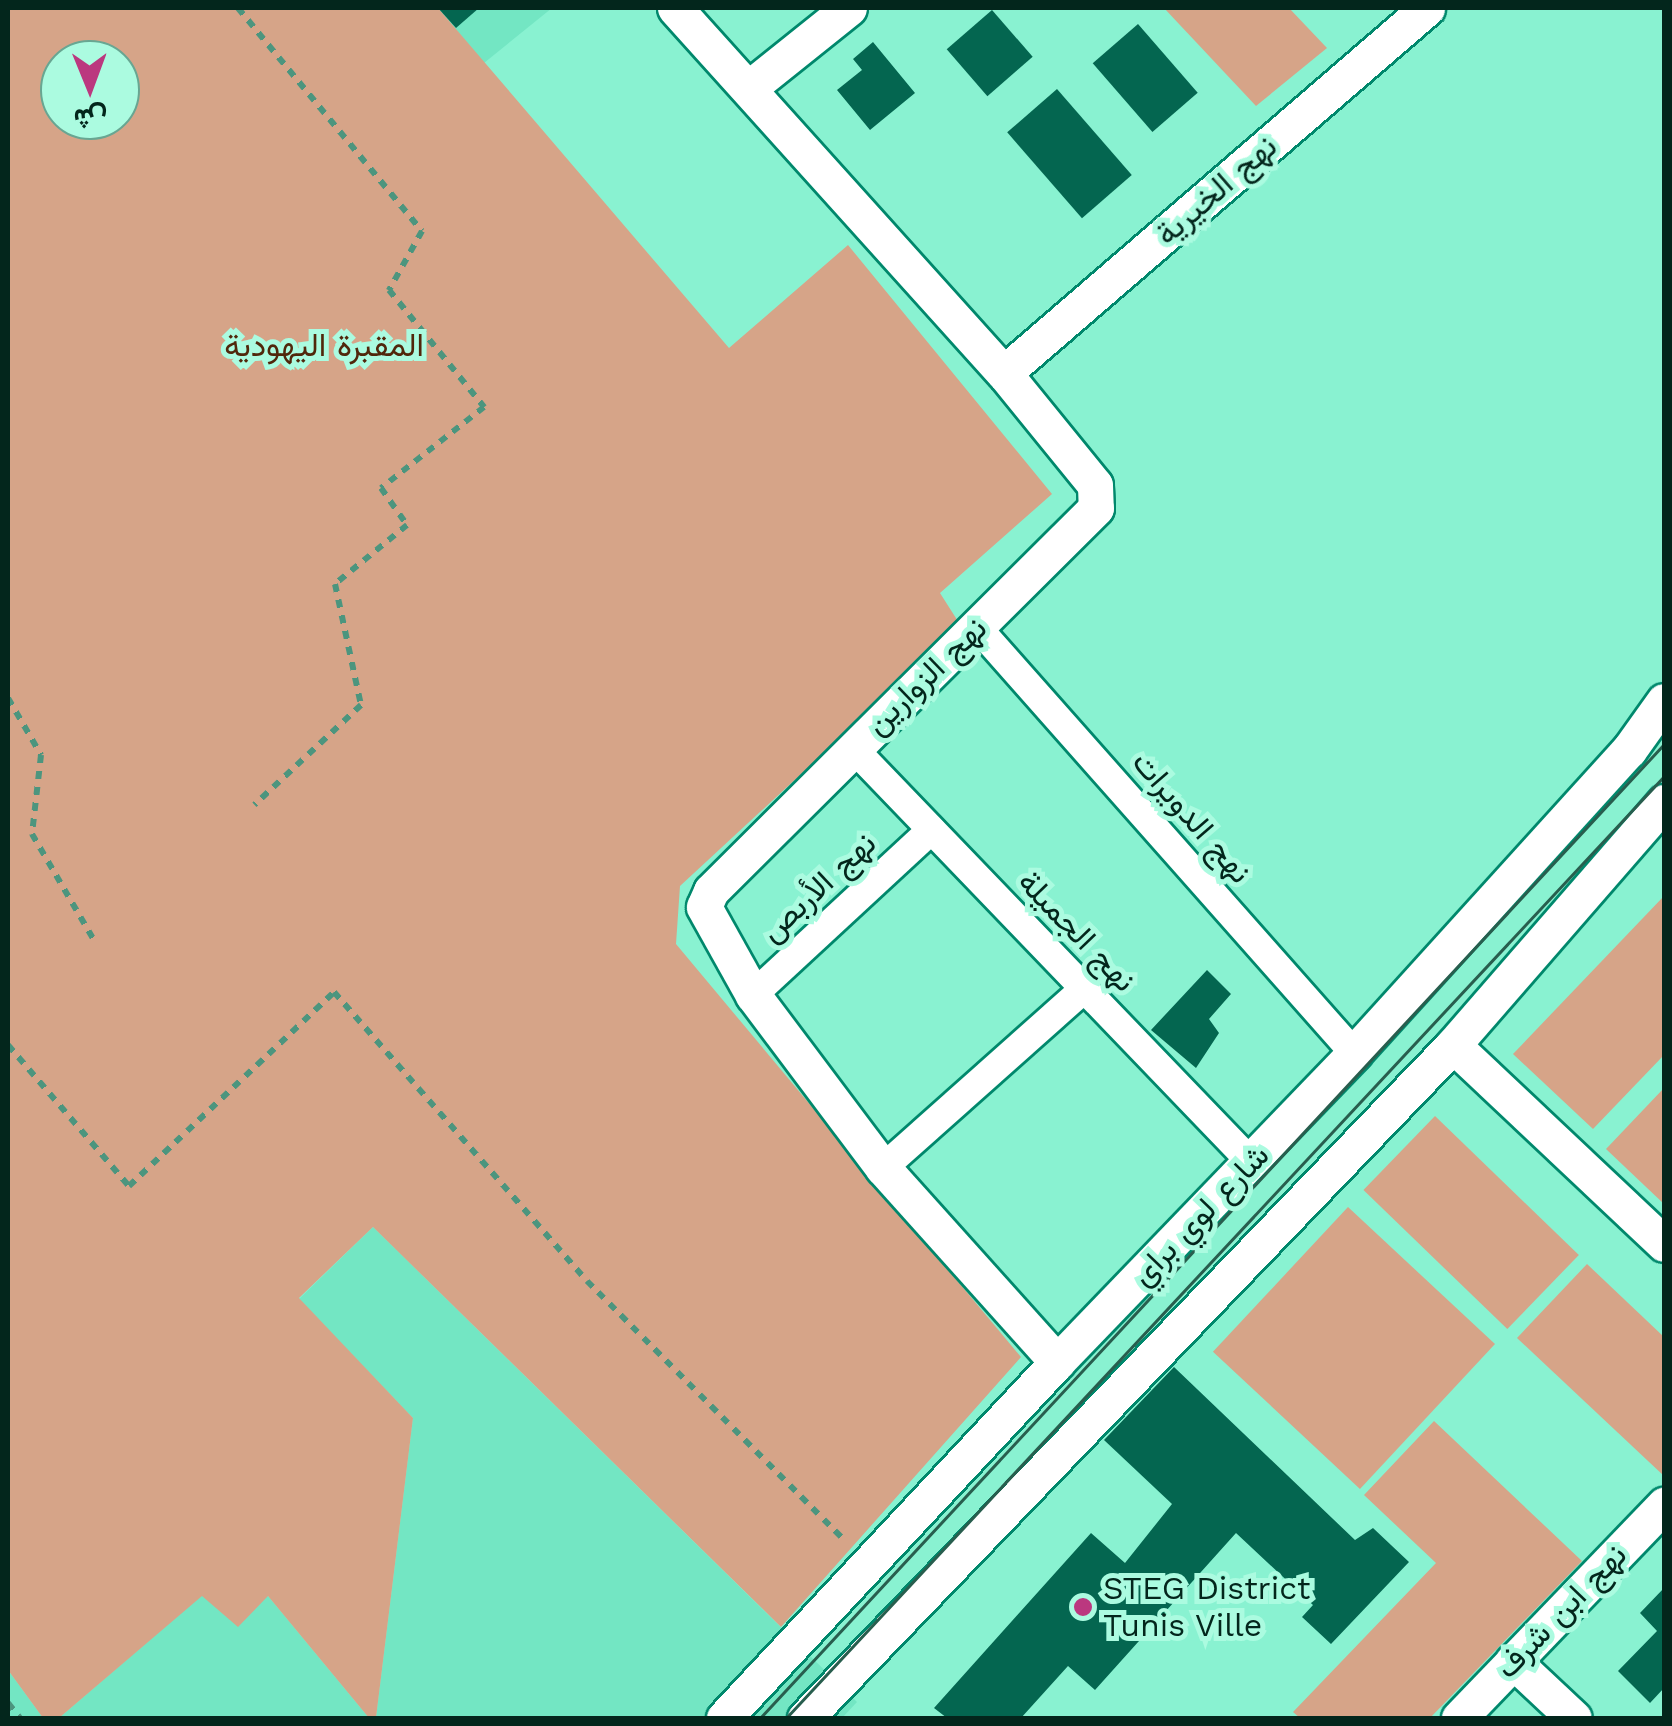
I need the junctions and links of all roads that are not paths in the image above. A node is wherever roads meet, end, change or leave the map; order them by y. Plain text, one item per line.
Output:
1 (675, 8) edge
2 (849, 8) edge
3 (1427, 8) edge
4 (749, 88) junction
5 (1004, 373) junction
6 (977, 626) junction
7 (1664, 702) edge
8 (852, 748) junction
9 (1664, 802) edge
10 (931, 830) junction
11 (1084, 989) junction
12 (753, 995) junction
13 (1452, 1045) junction
14 (1354, 1053) junction
15 (1252, 1162) junction
16 (882, 1168) junction
17 (1664, 1244) edge
18 (1057, 1362) junction
19 (1664, 1505) edge
20 (1513, 1661) junction
21 (724, 1718) edge
22 (805, 1718) edge
23 (1458, 1718) edge
24 (1574, 1718) edge

1 - 4 street, نهج الزوارين
2 - 4 street
3 - 5 street, نهج الخيرية
4 - 5 street, نهج الزوارين
5 - 6 street, نهج الزوارين
6 - 8 street, نهج الزوارين
6 - 14 street, نهج الدويرات
7 - 14 street, شارع لوي براي
8 - 10 street, نهج الجميلة
8 - 12 street, نهج الزوارين
9 - 13 street, شارع لوي براي
10 - 11 street, نهج الجميلة
10 - 12 street, نهج الأربص
11 - 15 street, نهج الجميلة
11 - 16 street
12 - 16 street, نهج الزوارين
13 - 17 street
13 - 22 street, شارع لوي براي
14 - 15 street, شارع لوي براي
15 - 18 street, شارع لوي براي
16 - 18 street, نهج الزوارين
18 - 21 street, شارع لوي براي
19 - 20 street, نهج ابن شرف
20 - 23 street, نهج ابن شرف
20 - 24 street

